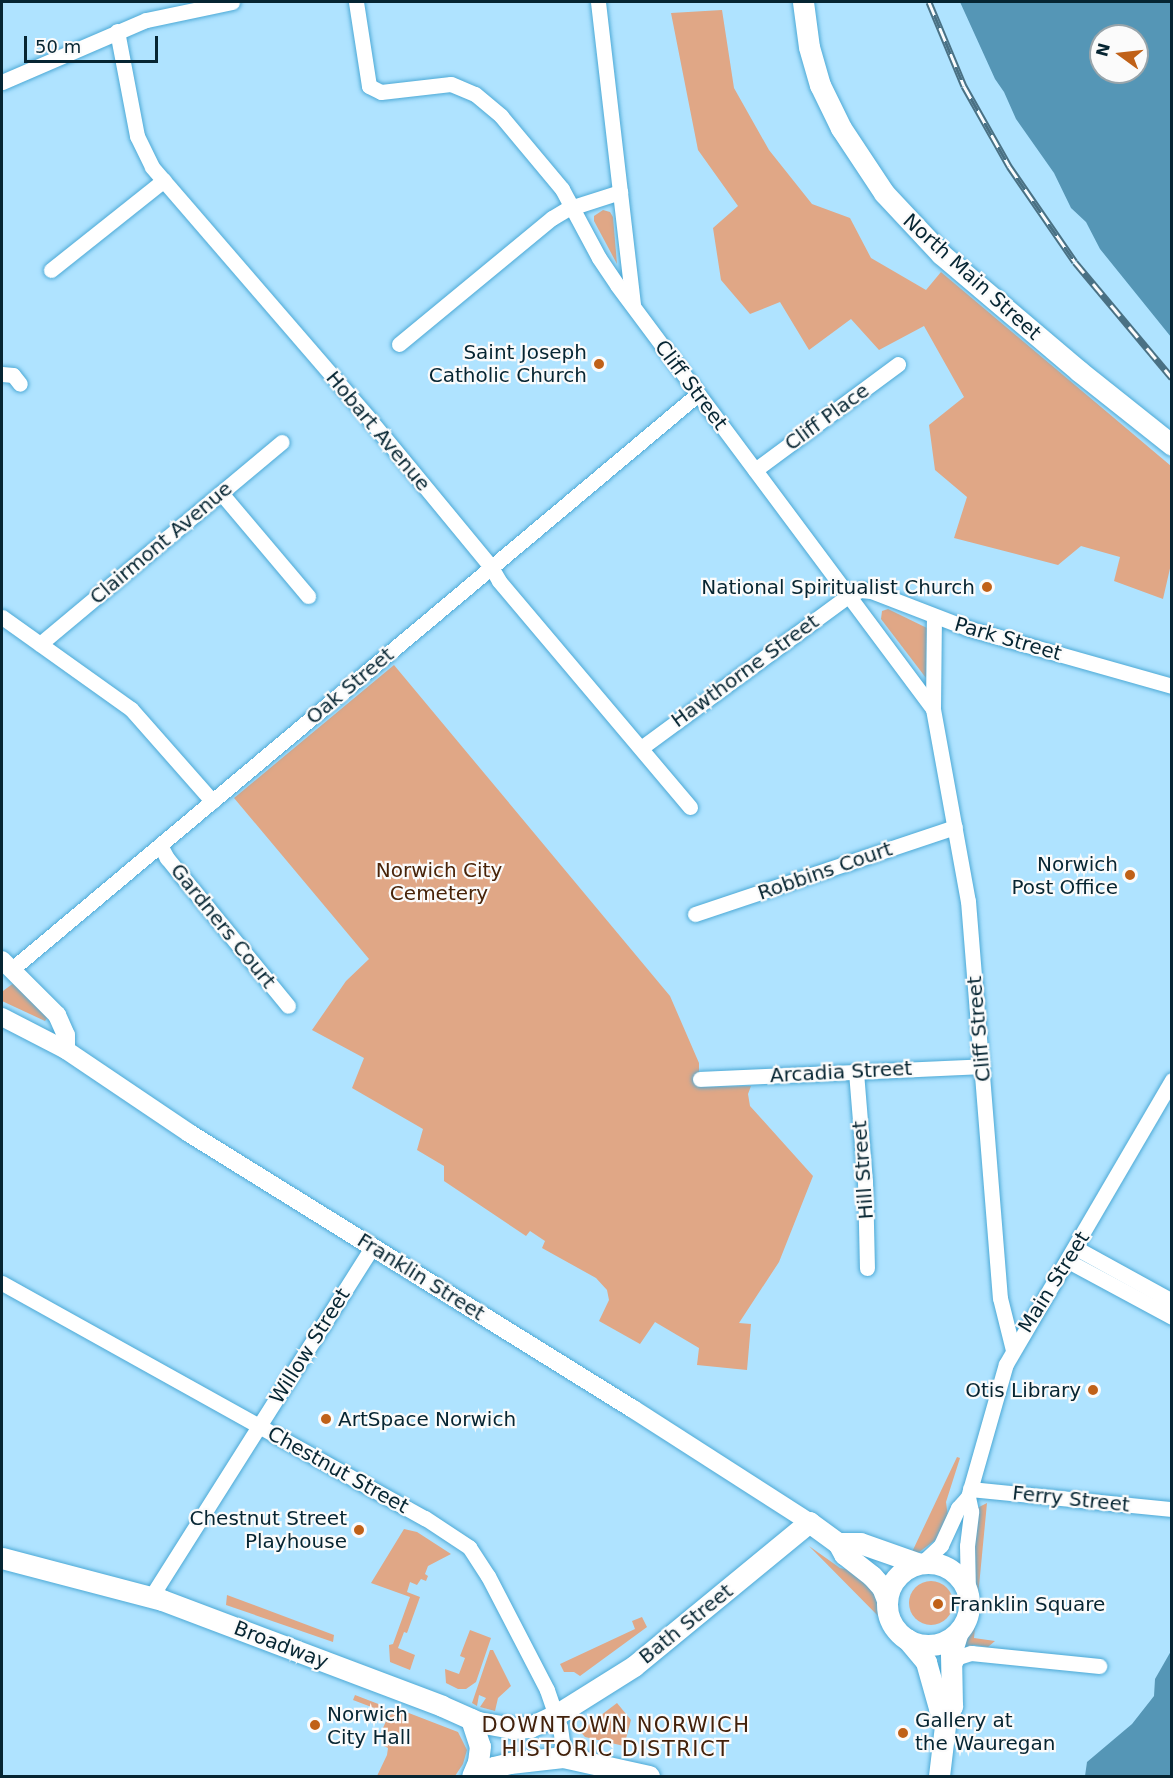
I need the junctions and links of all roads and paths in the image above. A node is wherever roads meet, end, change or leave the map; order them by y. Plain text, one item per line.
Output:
1 (232, 2) edge
2 (356, 2) edge
3 (598, 2) edge
4 (803, 2) edge
5 (117, 31) junction
6 (2, 82) edge
7 (164, 180) junction
8 (620, 192) junction
9 (572, 207) junction
10 (51, 270) dead end
11 (633, 306) junction
12 (399, 344) dead end
13 (898, 364) dead end
14 (2, 374) edge
15 (20, 384) dead end
16 (698, 394) junction
17 (282, 442) dead end
18 (1172, 445) edge
19 (755, 470) junction
20 (221, 493) junction
21 (491, 567) junction
22 (849, 595) junction
23 (308, 596) dead end
24 (2, 617) edge
25 (934, 617) junction
26 (40, 644) junction
27 (1172, 686) edge
28 (933, 709) junction
29 (641, 748) junction
30 (212, 801) junction
31 (690, 807) dead end
32 (955, 827) junction
33 (160, 844) junction
34 (695, 914) dead end
35 (5, 969) edge
36 (288, 1006) dead end
37 (2, 1017) edge
38 (66, 1050) junction
39 (982, 1066) junction
40 (856, 1072) junction
41 (700, 1079) dead end
42 (1169, 1090) edge
43 (372, 1247) junction
44 (1072, 1254) junction
45 (867, 1268) dead end
46 (2, 1283) edge
47 (1172, 1301) edge
48 (1172, 1317) edge
49 (1013, 1350) junction
50 (260, 1426) junction
51 (969, 1493) junction
52 (1172, 1509) edge
53 (809, 1522) junction
54 (838, 1543) junction
55 (2, 1558) edge
56 (920, 1563) junction
57 (968, 1592) junction
58 (151, 1597) junction
59 (887, 1600) junction
60 (957, 1634) junction
61 (906, 1638) junction
62 (1099, 1666) dead end
63 (950, 1671) junction
64 (556, 1715) junction
65 (946, 1717) junction
66 (471, 1719) junction
67 (564, 1758) junction
68 (472, 1776) edge
69 (477, 1776) edge
70 (649, 1776) edge
71 (939, 1776) edge

1 - 5 street
2 - 9 street
3 - 8 street, Cliff Street
4 - 18 main road, North Main Street
5 - 6 street
5 - 7 street, Hobart Avenue
7 - 10 street
7 - 21 street, Hobart Avenue
8 - 9 street
8 - 11 street, Cliff Street
9 - 11 street
9 - 12 street
11 - 16 street, Cliff Street
13 - 19 street, Cliff Place
14 - 15 street
16 - 19 street, Cliff Street
16 - 21 street, Oak Street
17 - 20 street, Clairmont Avenue
19 - 22 street, Cliff Street
20 - 23 street
20 - 26 street, Clairmont Avenue
21 - 29 street, Hobart Avenue
21 - 30 street, Oak Street
22 - 25 street, Park Street
22 - 28 street, Cliff Street
22 - 29 street, Hawthorne Street
24 - 26 street
25 - 27 street, Park Street
25 - 28 street, Cliff Street
26 - 30 street
28 - 32 street, Cliff Street
29 - 31 street, Hobart Avenue
30 - 33 street, Oak Street
32 - 34 street, Robbins Court
32 - 39 street, Cliff Street
33 - 35 street, Oak Street
33 - 36 street, Gardners Court
35 - 38 street
37 - 38 street, Franklin Street
38 - 43 street, Franklin Street
39 - 40 street, Arcadia Street
39 - 49 street, Cliff Street
40 - 41 street, Arcadia Street
40 - 45 street, Hill Street
42 - 44 street, Main Street
43 - 50 street, Willow Street
43 - 53 street, Franklin Street
44 - 47 street
44 - 48 street
44 - 49 street, Main Street
46 - 50 street, Chestnut Street
49 - 51 street, Main Street
50 - 58 street, Willow Street
50 - 64 street, Chestnut Street
51 - 52 street, Ferry Street
51 - 56 street, Main Street
51 - 57 street, Main Street
53 - 54 main road, Franklin Street
53 - 64 main road, Bath Street
54 - 56 main road
54 - 59 main road, Franklin Street
55 - 58 main road, Broadway
56 - 57 main road
56 - 59 main road
57 - 60 main road
58 - 66 main road, Broadway
59 - 61 main road
60 - 61 main road
60 - 63 main road
61 - 65 main road
62 - 63 street
63 - 65 main road
64 - 66 main road, Broadway
64 - 67 street, Chestnut Street
65 - 71 main road
66 - 68 main road
67 - 69 main road
67 - 70 main road

